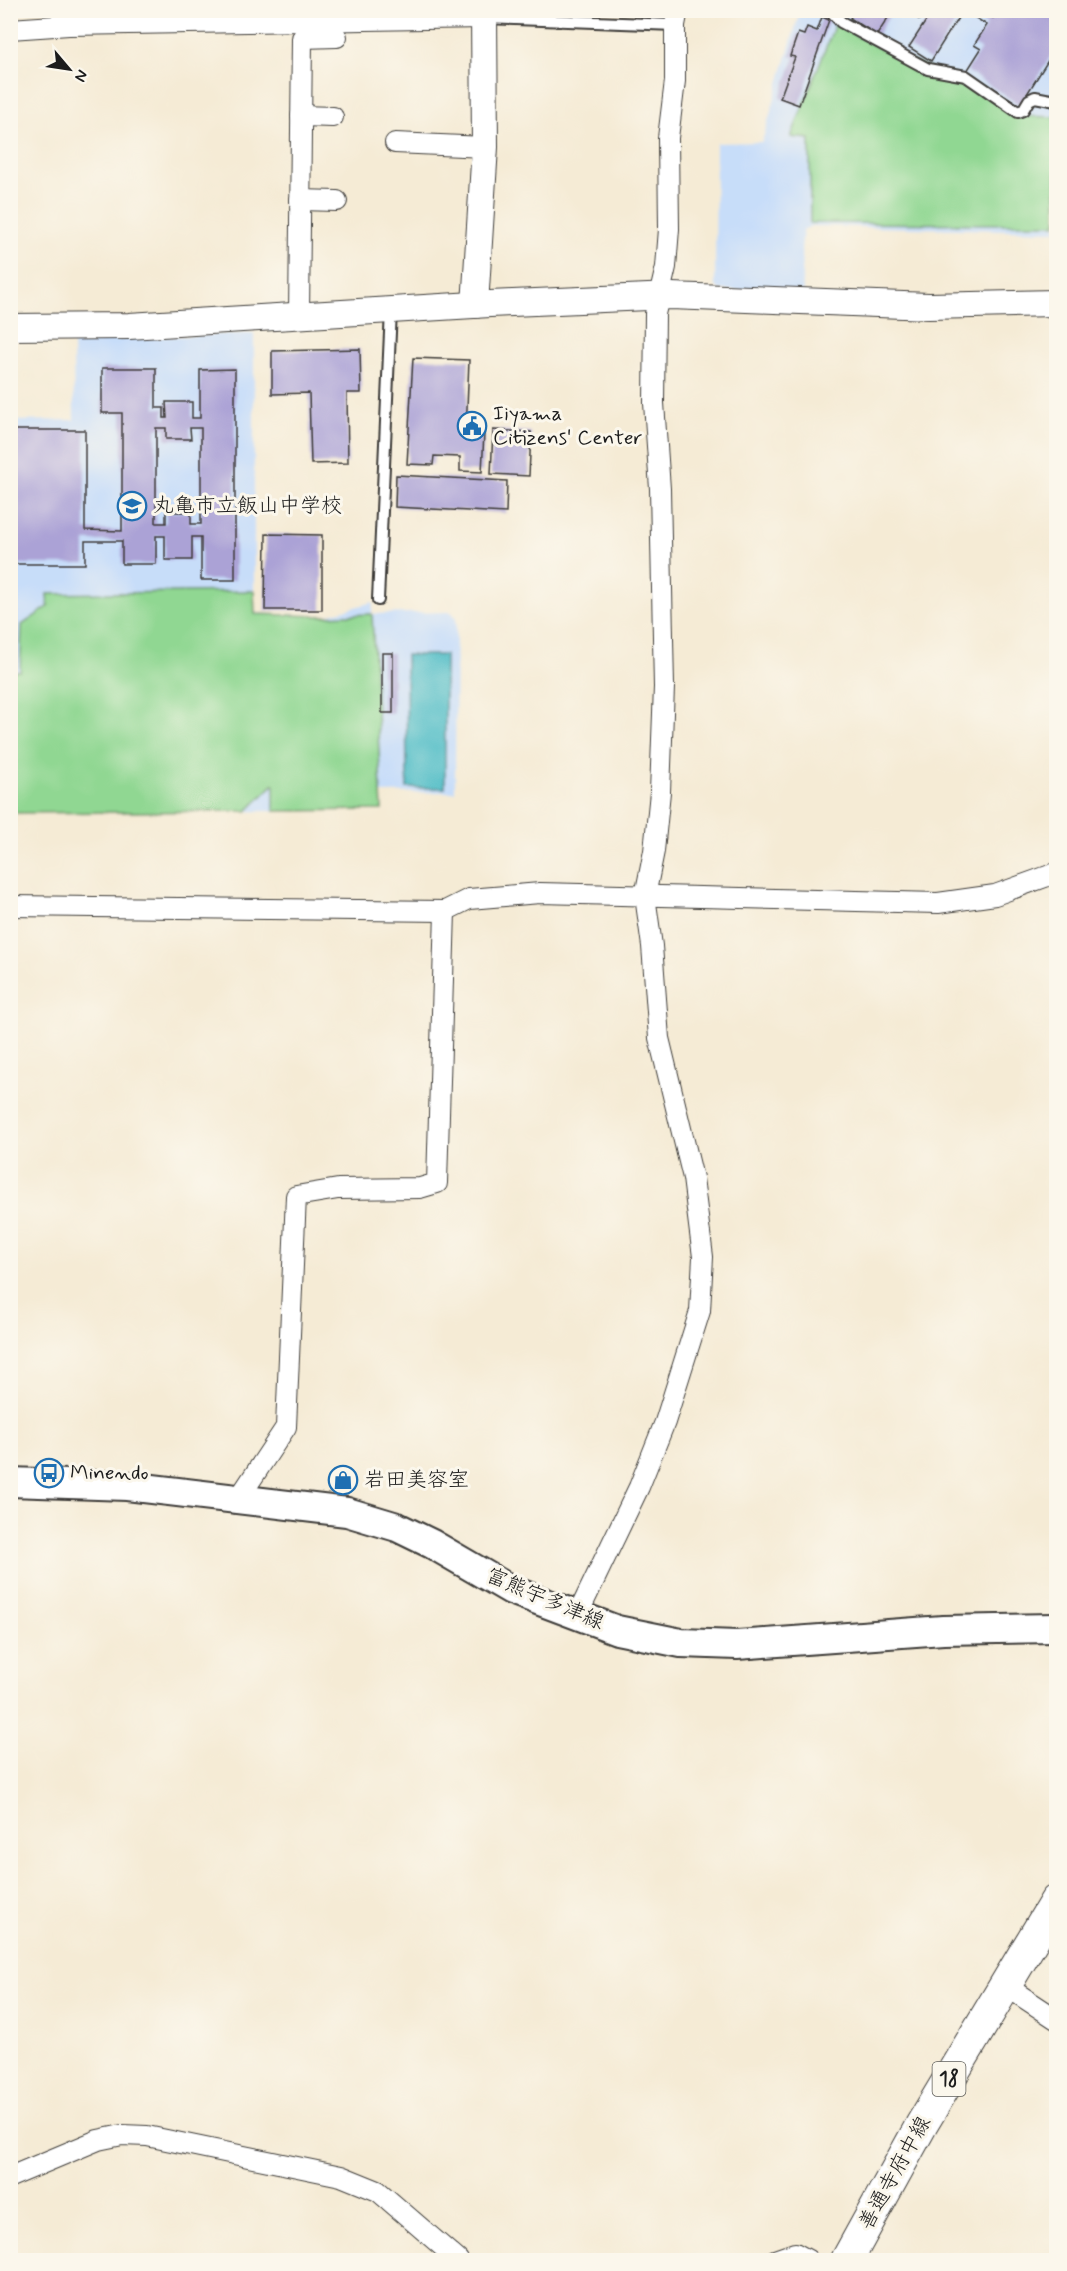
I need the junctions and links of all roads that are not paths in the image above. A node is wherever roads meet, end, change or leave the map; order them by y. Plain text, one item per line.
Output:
1 (830, 10) edge
2 (484, 14) edge
3 (676, 18) edge
4 (10, 29) edge
5 (337, 37) dead end
6 (1056, 101) edge
7 (301, 116) junction
8 (333, 117) dead end
9 (395, 143) dead end
10 (485, 147) junction
11 (300, 200) junction
12 (337, 201) dead end
13 (658, 297) junction
14 (1056, 303) edge
15 (475, 305) junction
16 (391, 310) junction
17 (299, 316) junction
18 (10, 327) edge
19 (378, 600) dead end
20 (1056, 873) edge
21 (645, 896) junction
22 (10, 906) edge
23 (445, 911) junction
24 (10, 1482) edge
25 (239, 1498) junction
26 (578, 1614) junction
27 (1056, 1628) edge
28 (1056, 1901) edge
29 (1006, 1986) junction
30 (1056, 2019) edge
31 (10, 2177) edge
32 (458, 2260) edge
33 (775, 2260) edge
34 (808, 2260) edge
35 (847, 2260) edge

1 - 6 lane
2 - 3 lane
2 - 4 street
2 - 10 street
3 - 13 street
5 - 7 street
7 - 8 street
7 - 11 street
9 - 10 street
10 - 15 street
11 - 12 street
11 - 17 street
13 - 14 street
13 - 15 street
13 - 21 street
15 - 16 street
16 - 17 street
16 - 19 lane
17 - 18 street
20 - 21 street
21 - 23 street
21 - 26 street
22 - 23 street
23 - 25 street
24 - 25 main road, 富熊宇多津線
25 - 26 main road, 富熊宇多津線
26 - 27 main road, 富熊宇多津線
28 - 29 main road, 善通寺府中線 / 18
29 - 30 street
29 - 35 main road, 善通寺府中線 / 18
31 - 32 street
33 - 34 street

